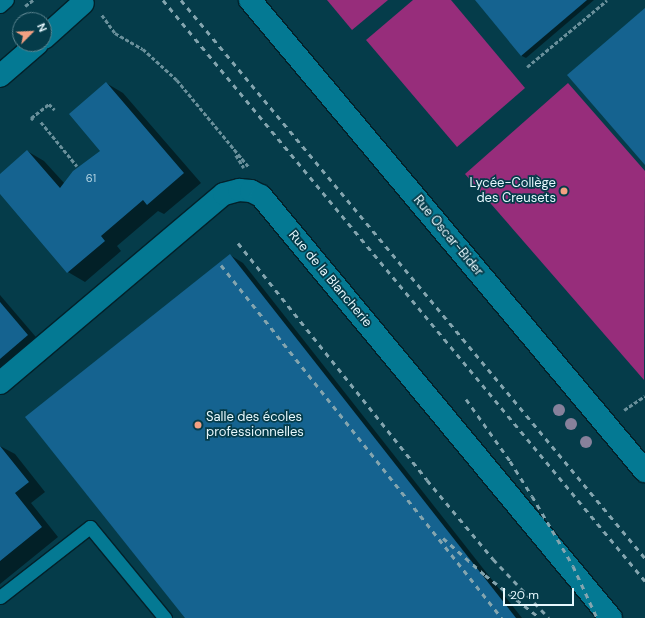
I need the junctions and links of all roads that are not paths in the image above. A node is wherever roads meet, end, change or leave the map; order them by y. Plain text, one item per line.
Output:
1 (7, 0) edge
2 (250, 0) edge
3 (0, 6) edge
4 (91, 7) road end
5 (52, 33) edge
6 (28, 52) edge
7 (0, 76) edge
8 (0, 383) edge
9 (645, 471) edge
10 (0, 597) edge
11 (165, 618) edge
12 (610, 618) edge

1 - 3 lane
2 - 9 street, Rue Oscar-Bider
4 - 5 street
6 - 7 street
8 - 12 street, Rue de la Blancherie
10 - 11 lane

